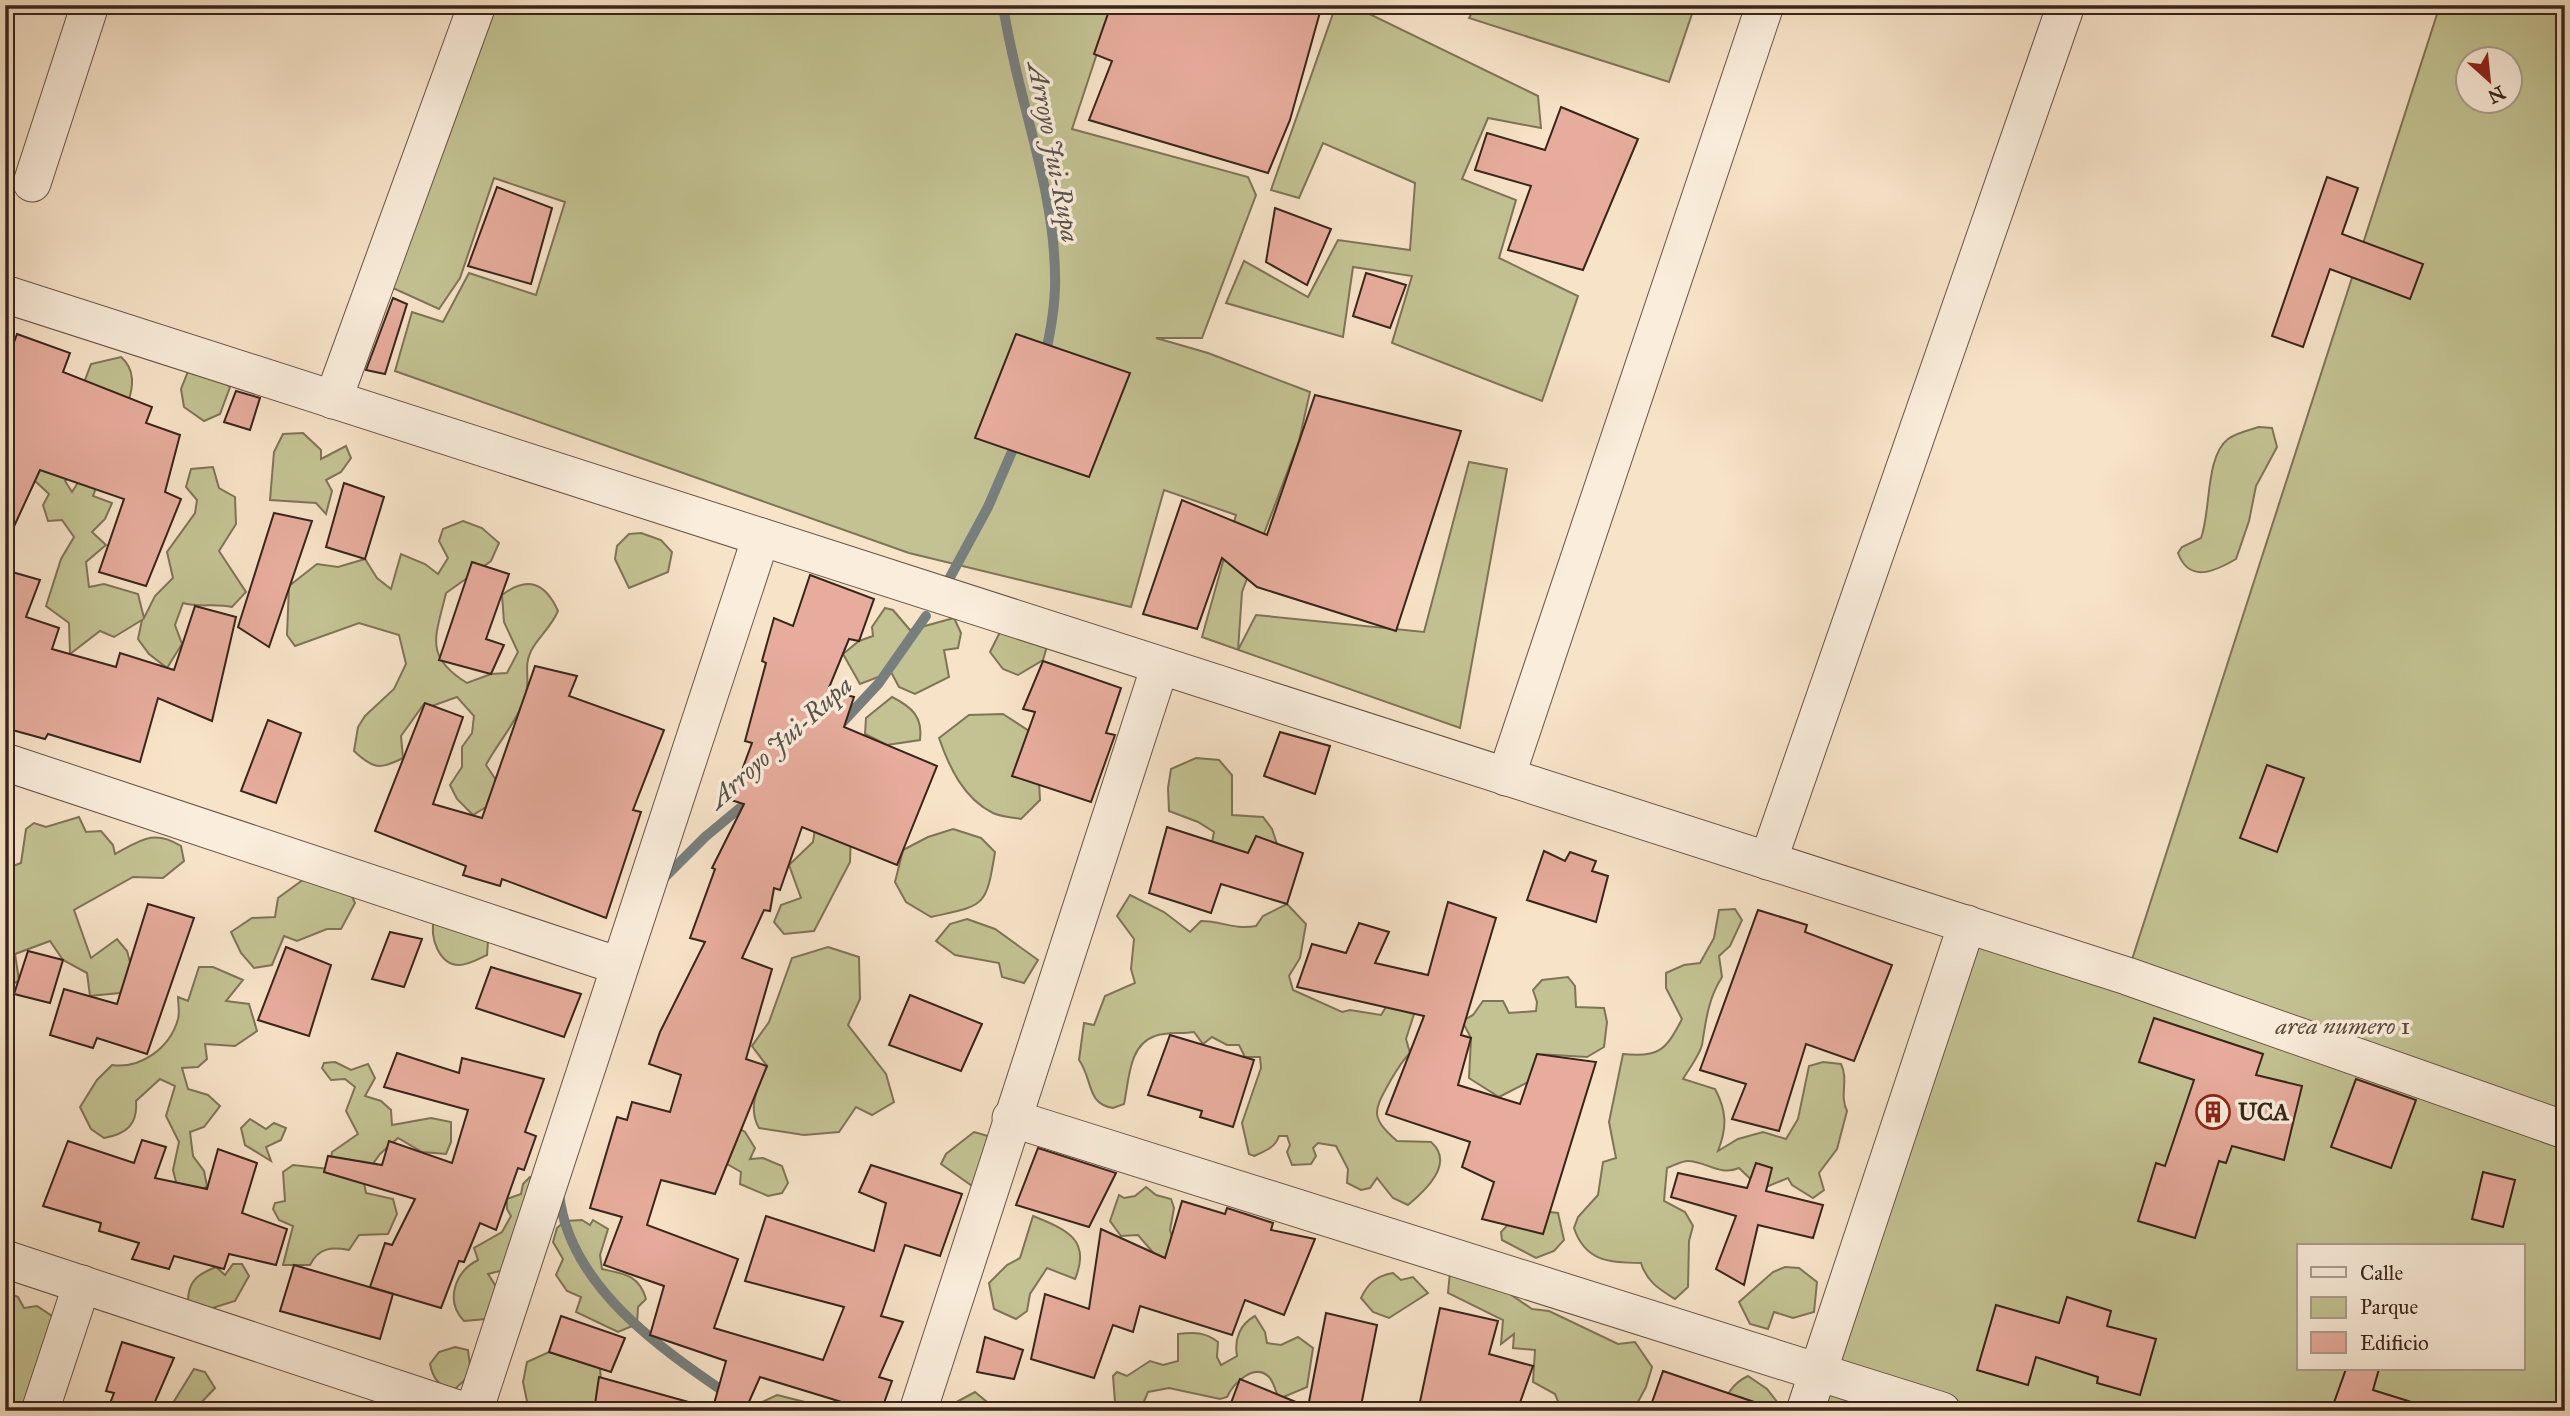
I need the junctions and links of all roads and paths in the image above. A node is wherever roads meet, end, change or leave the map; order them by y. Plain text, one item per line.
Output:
1 (90, 5) edge
2 (477, 5) edge
3 (1765, 5) edge
4 (2066, 5) edge
5 (32, 183) dead end
6 (5, 294) edge
7 (332, 400) junction
8 (761, 537) junction
9 (1160, 666) junction
10 (5, 762) edge
11 (1506, 777) junction
12 (1768, 861) junction
13 (1967, 924) junction
14 (619, 966) junction
15 (1011, 1118) junction
16 (2565, 1130) edge
17 (5, 1259) edge
18 (82, 1284) junction
19 (1818, 1372) junction
20 (40, 1411) edge
21 (464, 1411) edge
22 (474, 1411) edge
23 (918, 1411) edge
24 (1805, 1411) edge
25 (1942, 1411) edge

1 - 5 street
2 - 7 street
3 - 11 street
4 - 12 street
6 - 7 street
7 - 8 street
8 - 9 street
8 - 14 street
9 - 11 street
9 - 15 street
10 - 14 street
11 - 12 street
12 - 13 street
13 - 16 street
13 - 19 street
14 - 22 street
15 - 19 street
15 - 23 street
17 - 18 street
18 - 20 street
18 - 21 street
19 - 24 street
19 - 25 street

